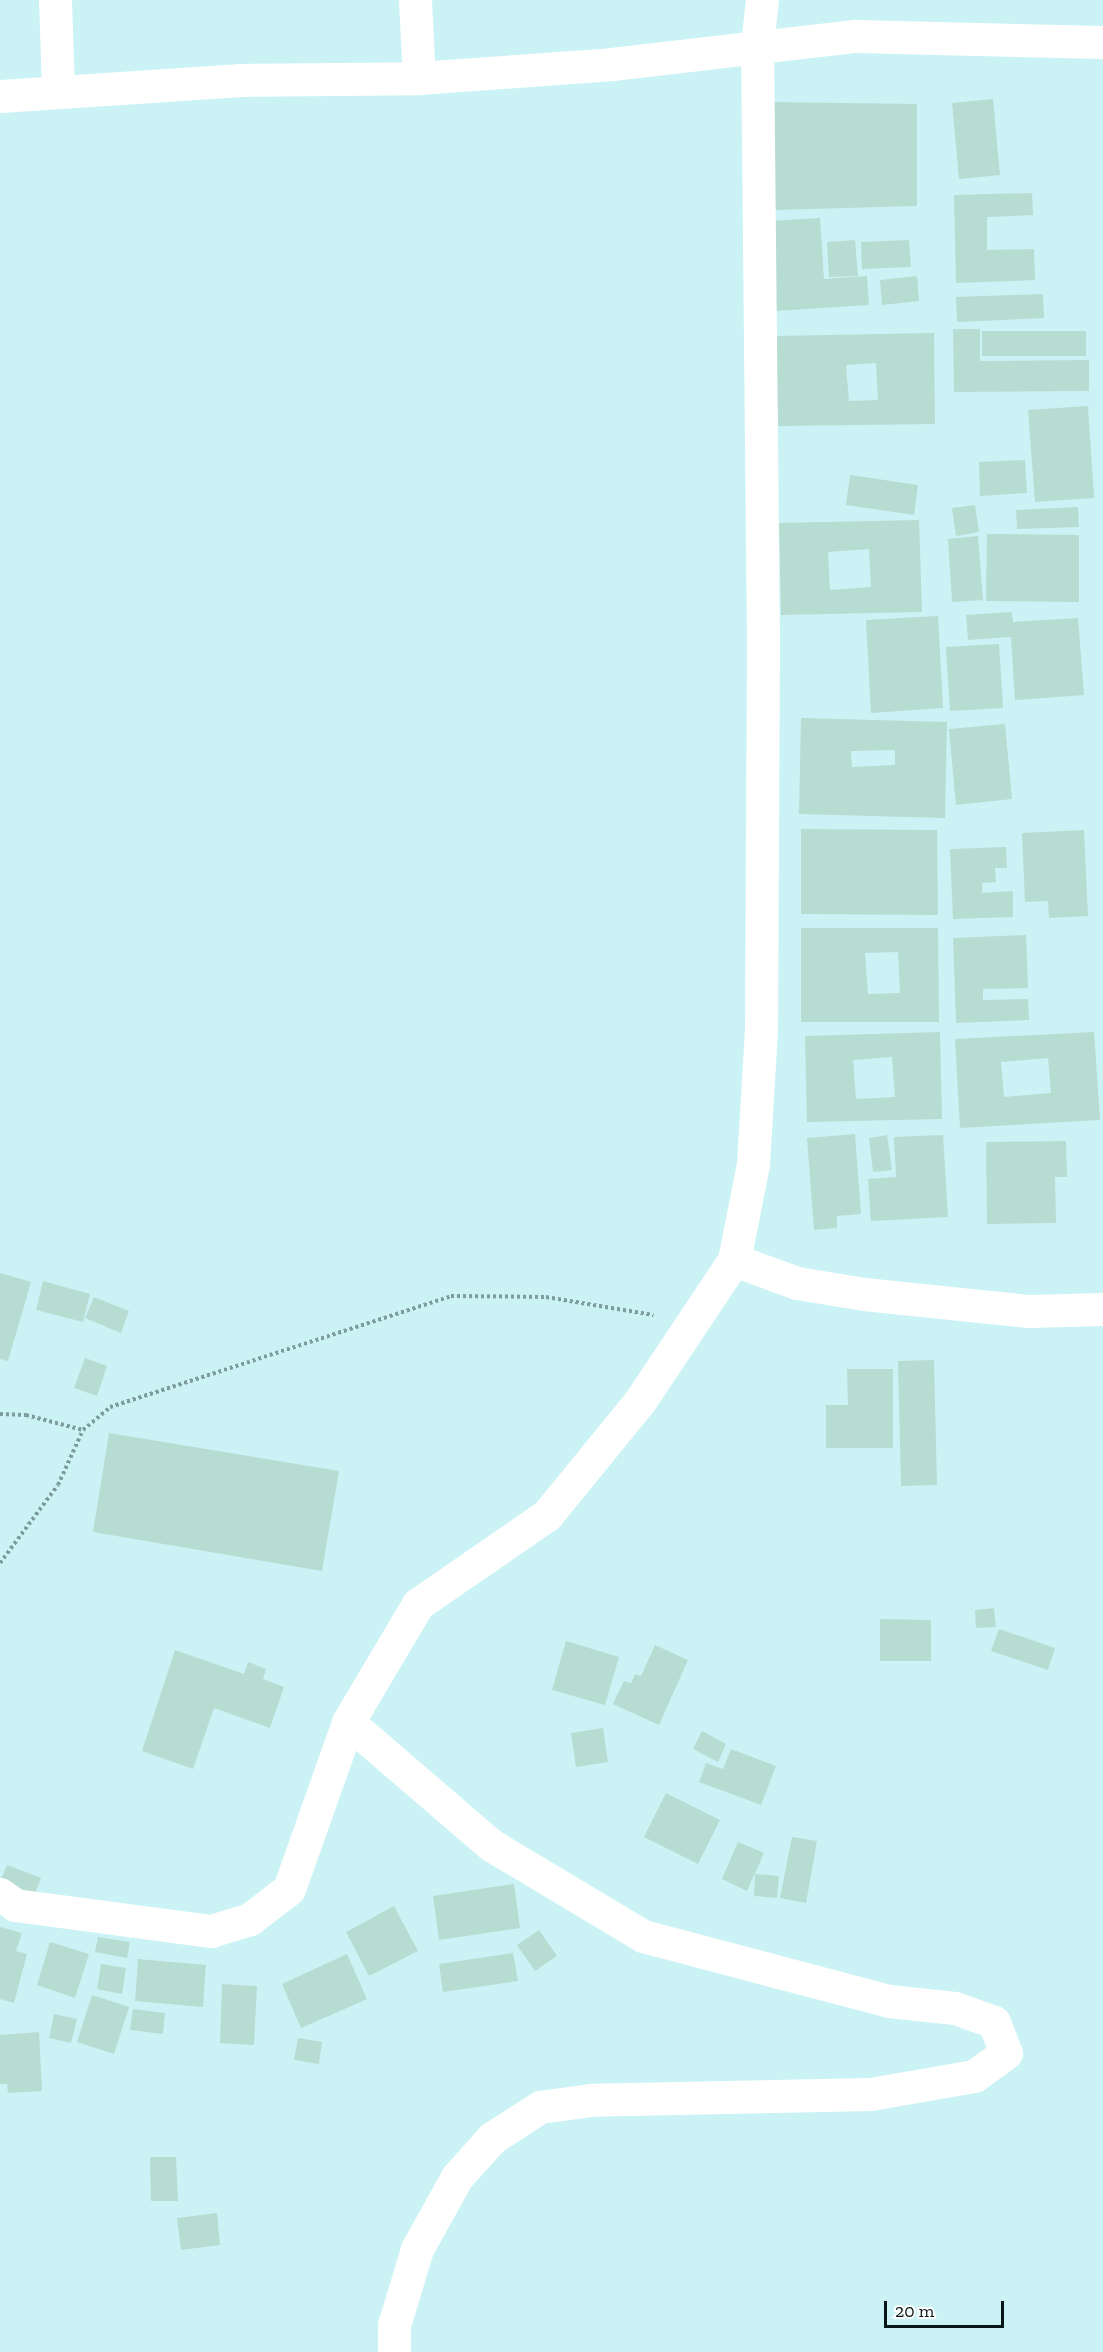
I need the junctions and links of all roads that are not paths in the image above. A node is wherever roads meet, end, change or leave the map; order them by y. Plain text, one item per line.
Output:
1 (55, 0) edge
2 (415, 0) edge
3 (762, 0) edge
4 (1103, 42) edge
5 (757, 45) junction
6 (419, 78) junction
7 (58, 91) junction
8 (0, 96) edge
9 (734, 1260) junction
10 (1103, 1309) edge
11 (348, 1722) junction
12 (0, 1894) edge
13 (394, 2352) edge

1 - 7 street
2 - 6 street
3 - 5 street
4 - 5 street
5 - 6 street
5 - 9 street
6 - 7 street
7 - 8 street
9 - 10 street
9 - 11 street
11 - 12 street
11 - 13 street

